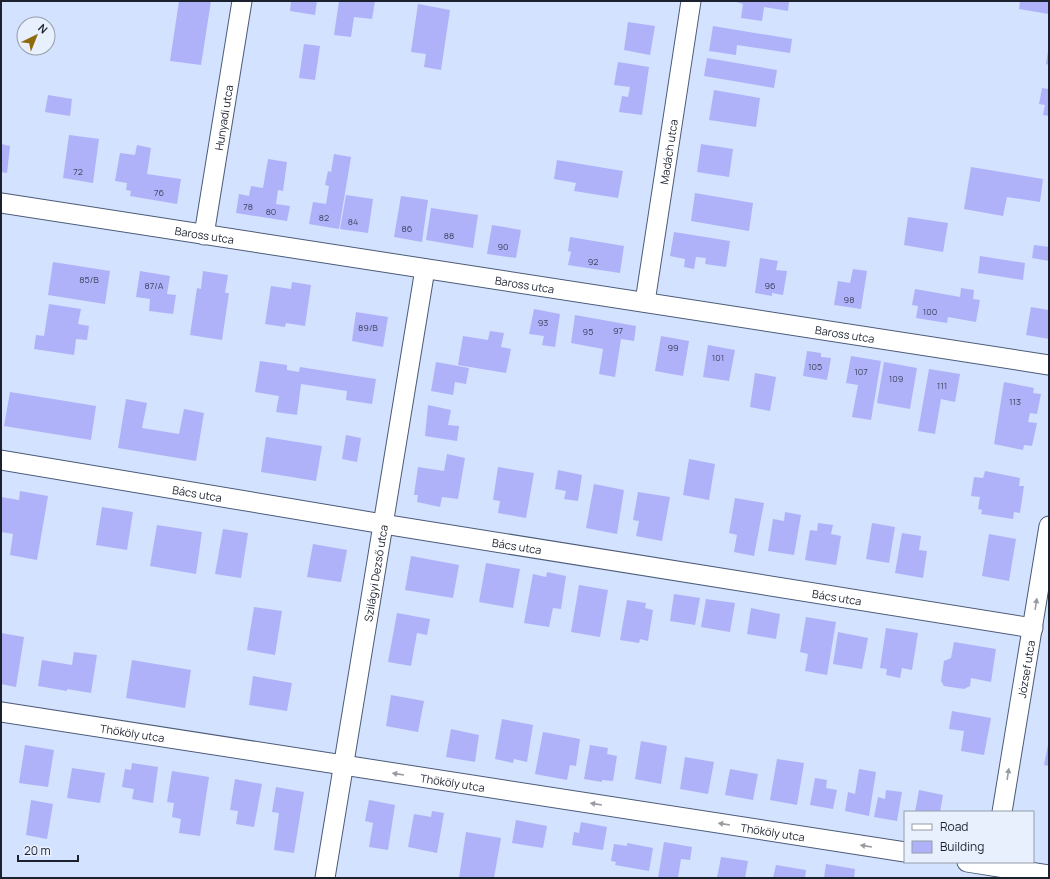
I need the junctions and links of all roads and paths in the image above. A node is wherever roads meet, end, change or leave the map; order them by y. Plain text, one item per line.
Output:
1 (242, 1) edge
2 (691, 1) edge
3 (1, 203) edge
4 (204, 235) junction
5 (426, 269) junction
6 (645, 302) junction
7 (1049, 365) edge
8 (1, 460) edge
9 (383, 524) junction
10 (1049, 526) edge
11 (1033, 628) junction
12 (1, 712) edge
13 (343, 765) junction
14 (1002, 811) edge
15 (904, 852) edge
16 (972, 863) edge
17 (993, 869) edge
18 (1049, 875) edge
19 (325, 878) edge

1 - 4 street, Hunyadi utca
2 - 6 street, Madách utca
3 - 4 street, Baross utca
4 - 5 street, Baross utca
5 - 6 street, Baross utca
5 - 9 street, Szilágyi Dezső utca
6 - 7 street, Baross utca
8 - 9 street, Bács utca
9 - 11 street, Bács utca
9 - 13 street, Szilágyi Dezső utca
11 -> 10 street, József utca
14 -> 11 street, József utca
12 - 13 street, Thököly utca
15 -> 13 street, Thököly utca
13 - 19 street, Szilágyi Dezső utca
16 - 17 street
17 - 18 street

